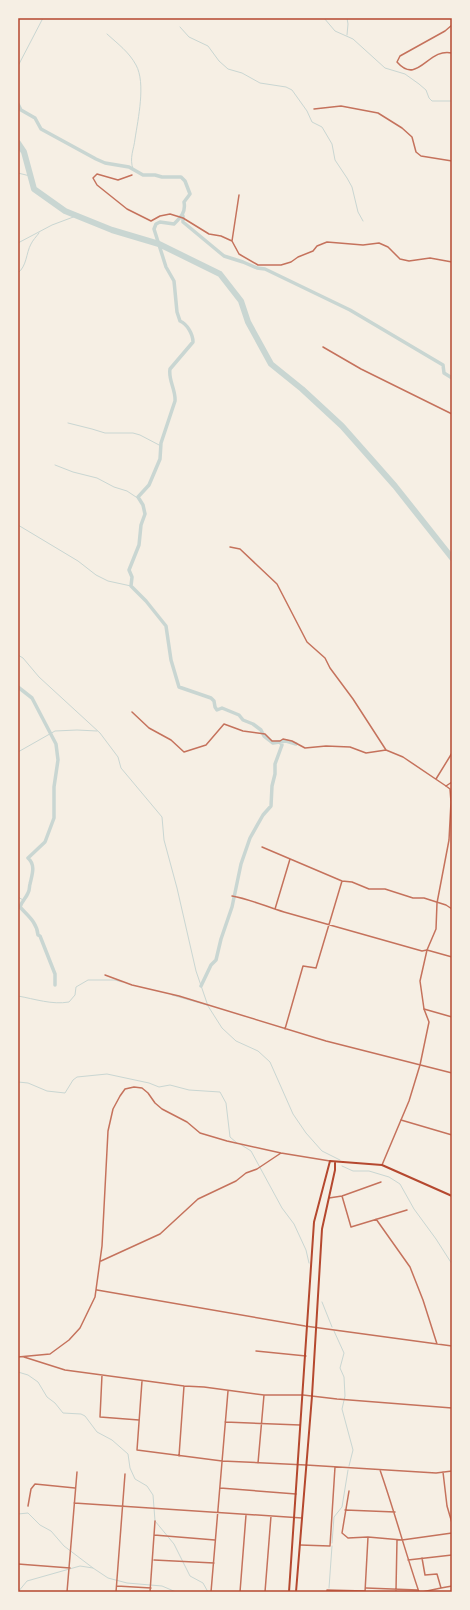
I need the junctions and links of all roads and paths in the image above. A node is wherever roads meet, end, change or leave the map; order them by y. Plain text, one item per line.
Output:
1 (452, 25) edge
2 (452, 53) edge
3 (314, 109) dead end
4 (452, 162) edge
5 (132, 175) dead end
6 (239, 195) dead end
7 (232, 241) junction
8 (452, 262) edge
9 (323, 347) dead end
10 (452, 414) edge
11 (230, 547) dead end
12 (132, 712) dead end
13 (386, 750) junction
14 (452, 753) edge
15 (436, 779) junction
16 (452, 782) edge
17 (446, 786) junction
18 (262, 847) dead end
19 (290, 859) junction
20 (342, 881) junction
21 (232, 896) dead end
22 (437, 903) junction
23 (275, 909) junction
24 (452, 910) edge
25 (329, 924) junction
26 (427, 950) junction
27 (452, 957) edge
28 (105, 975) dead end
29 (424, 1009) junction
30 (452, 1017) edge
31 (284, 1028) junction
32 (420, 1065) junction
33 (452, 1073) edge
34 (401, 1120) junction
35 (452, 1135) edge
36 (281, 1153) junction
37 (330, 1161) junction
38 (335, 1161) junction
39 (382, 1165) junction
40 (381, 1182) dead end
41 (342, 1196) junction
42 (452, 1196) edge
43 (329, 1198) junction
44 (407, 1210) dead end
45 (376, 1219) junction
46 (101, 1261) junction
47 (96, 1290) junction
48 (308, 1326) junction
49 (316, 1326) junction
50 (437, 1344) junction
51 (452, 1346) edge
52 (256, 1351) dead end
53 (22, 1356) junction
54 (306, 1356) junction
55 (18, 1357) edge
56 (102, 1375) junction
57 (142, 1381) junction
58 (184, 1386) junction
59 (228, 1390) junction
60 (264, 1394) junction
61 (302, 1395) junction
62 (312, 1396) junction
63 (452, 1408) edge
64 (139, 1420) junction
65 (225, 1422) junction
66 (262, 1422) junction
67 (300, 1425) junction
68 (178, 1456) junction
69 (222, 1461) junction
70 (258, 1463) junction
71 (298, 1464) junction
72 (306, 1464) junction
73 (335, 1467) junction
74 (380, 1469) junction
75 (452, 1471) edge
76 (76, 1472) dead end
77 (443, 1472) junction
78 (125, 1474) dead end
79 (75, 1488) junction
80 (219, 1488) junction
81 (349, 1491) dead end
82 (296, 1494) junction
83 (74, 1503) junction
84 (123, 1505) junction
85 (28, 1506) dead end
86 (345, 1510) junction
87 (218, 1512) junction
88 (395, 1512) junction
89 (246, 1514) junction
90 (271, 1516) junction
91 (294, 1517) junction
92 (302, 1518) junction
93 (155, 1520) dead end
94 (452, 1523) edge
95 (452, 1533) edge
96 (154, 1535) junction
97 (368, 1537) junction
98 (215, 1540) junction
99 (397, 1540) junction
100 (402, 1540) junction
101 (300, 1545) junction
102 (452, 1555) edge
103 (422, 1558) junction
104 (153, 1560) junction
105 (408, 1560) junction
106 (214, 1563) junction
107 (18, 1564) edge
108 (70, 1568) junction
109 (117, 1586) junction
110 (452, 1586) edge
111 (151, 1588) junction
112 (365, 1588) junction
113 (441, 1588) junction
114 (396, 1590) junction
115 (418, 1591) edge
116 (68, 1592) edge
117 (116, 1592) edge
118 (150, 1592) edge
119 (211, 1592) edge
120 (240, 1592) edge
121 (265, 1592) edge
122 (289, 1592) edge
123 (296, 1592) edge
124 (327, 1592) edge
125 (365, 1592) edge
126 (422, 1592) edge

1 - 2 street
3 - 4 street
5 - 7 street
6 - 7 street
7 - 8 street
9 - 10 street
11 - 13 street
12 - 13 street
13 - 15 street
14 - 15 street
15 - 17 street
16 - 17 street
17 - 22 street
18 - 19 street
19 - 20 street
19 - 23 street
20 - 22 street
20 - 25 street
21 - 23 street
22 - 24 street
22 - 26 street
23 - 25 street
25 - 26 street
25 - 31 street
26 - 27 street
26 - 29 street
28 - 31 street
29 - 30 street
29 - 32 street
31 - 32 street
32 - 33 street
32 - 34 street
34 - 35 street
34 - 39 street
36 - 37 street
36 - 46 street
36 - 46 street
37 - 38 main road
37 - 48 main road
38 - 39 main road
38 - 43 main road
39 - 42 main road
40 - 41 street
41 - 43 street
41 - 45 street
43 - 49 main road
44 - 45 street
45 - 50 street
46 - 47 street
47 - 48 street
47 - 53 street
48 - 49 street
48 - 54 main road
49 - 50 street
49 - 62 main road
50 - 51 street
52 - 54 street
53 - 55 street
53 - 56 street
54 - 61 main road
56 - 57 street
56 - 64 street
57 - 58 street
57 - 64 street
58 - 59 street
58 - 68 street
59 - 60 street
59 - 65 street
60 - 61 street
60 - 66 street
61 - 62 street
61 - 67 main road
62 - 63 street
62 - 72 main road
64 - 68 street
65 - 66 street
65 - 69 street
66 - 67 street
66 - 70 street
67 - 71 main road
68 - 69 street
69 - 70 street
69 - 80 street
70 - 71 street
71 - 72 street
71 - 82 main road
72 - 73 street
72 - 92 main road
73 - 74 street
73 - 101 street
74 - 77 street
74 - 88 street
75 - 77 street
76 - 79 street
77 - 94 street
78 - 84 street
79 - 83 street
79 - 85 street
80 - 82 street
80 - 87 street
81 - 86 street
82 - 91 main road
83 - 84 street
83 - 108 street
84 - 87 street
84 - 109 street
86 - 88 street
86 - 97 street
87 - 89 street
87 - 98 street
88 - 100 street
89 - 90 street
89 - 120 street
90 - 91 street
90 - 121 street
91 - 92 street
91 - 122 main road
92 - 101 main road
93 - 96 street
95 - 100 street
96 - 98 street
96 - 104 street
97 - 99 street
97 - 112 street
98 - 106 street
99 - 100 street
99 - 114 street
100 - 105 street
101 - 123 main road
102 - 103 street
103 - 105 street
103 - 113 street
104 - 106 street
104 - 111 street
105 - 115 street
106 - 119 street
107 - 108 street
108 - 116 street
109 - 111 street
109 - 117 street
110 - 113 street
111 - 118 street
112 - 114 street
112 - 125 street
113 - 126 street
114 - 115 street
124 - 125 street

